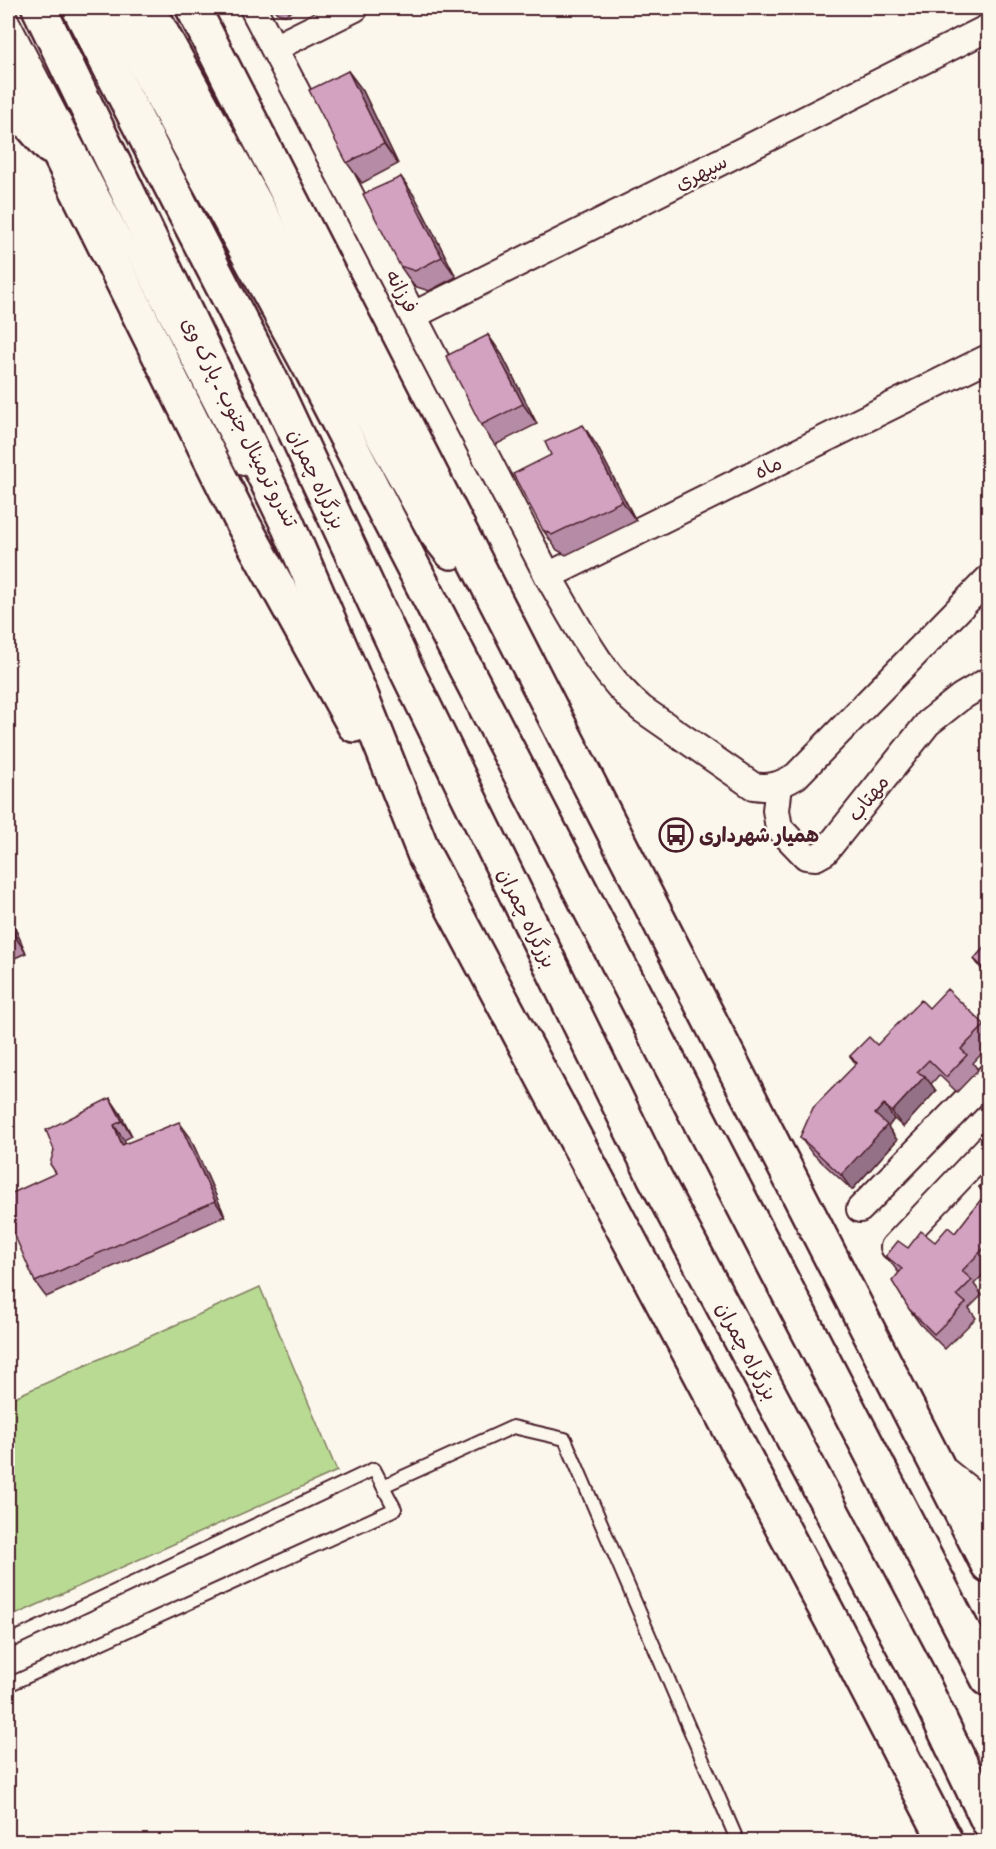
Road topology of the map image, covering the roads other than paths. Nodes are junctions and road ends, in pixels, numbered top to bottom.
1 (39, 8) edge
2 (79, 8) edge
3 (114, 8) edge
4 (148, 8) edge
5 (193, 8) edge
6 (253, 8) edge
7 (355, 8) edge
8 (8, 11) edge
9 (988, 28) edge
10 (274, 48) junction
11 (8, 51) edge
12 (8, 99) edge
13 (63, 162) junction
14 (414, 315) junction
15 (988, 357) edge
16 (248, 478) dead end
17 (548, 576) junction
18 (988, 579) edge
19 (314, 618) dead end
20 (521, 648) junction
21 (988, 681) edge
22 (779, 786) junction
23 (425, 856) junction
24 (988, 1078) edge
25 (988, 1148) edge
26 (860, 1209) dead end
27 (894, 1247) edge
28 (943, 1473) junction
29 (383, 1486) junction
30 (988, 1509) edge
31 (988, 1565) edge
32 (8, 1642) edge
33 (988, 1679) edge
34 (8, 1685) edge
35 (988, 1821) edge
36 (738, 1842) edge
37 (946, 1842) edge

1 - 23 main road
2 - 35 main road, بزرگراه چمران
3 - 33 main road
4 - 20 main road
5 - 20 main road
6 - 10 street, فرزانه
7 - 10 street
8 - 16 lane, تندرو ترمینال جنوب ـ پارک وی
9 - 14 street, سپهری
10 - 14 street, فرزانه
11 - 13 main road
12 - 13 main road
13 - 23 main road
14 - 17 street, فرزانه
15 - 17 street, ماه
17 - 22 street
18 - 22 street
19 - 23 lane
20 - 28 main road
21 - 22 street, مهتاب
23 - 37 main road
24 - 26 street
25 - 27 street
28 - 30 street
28 - 31 main road
29 - 32 lane
29 - 34 lane
29 - 36 lane

